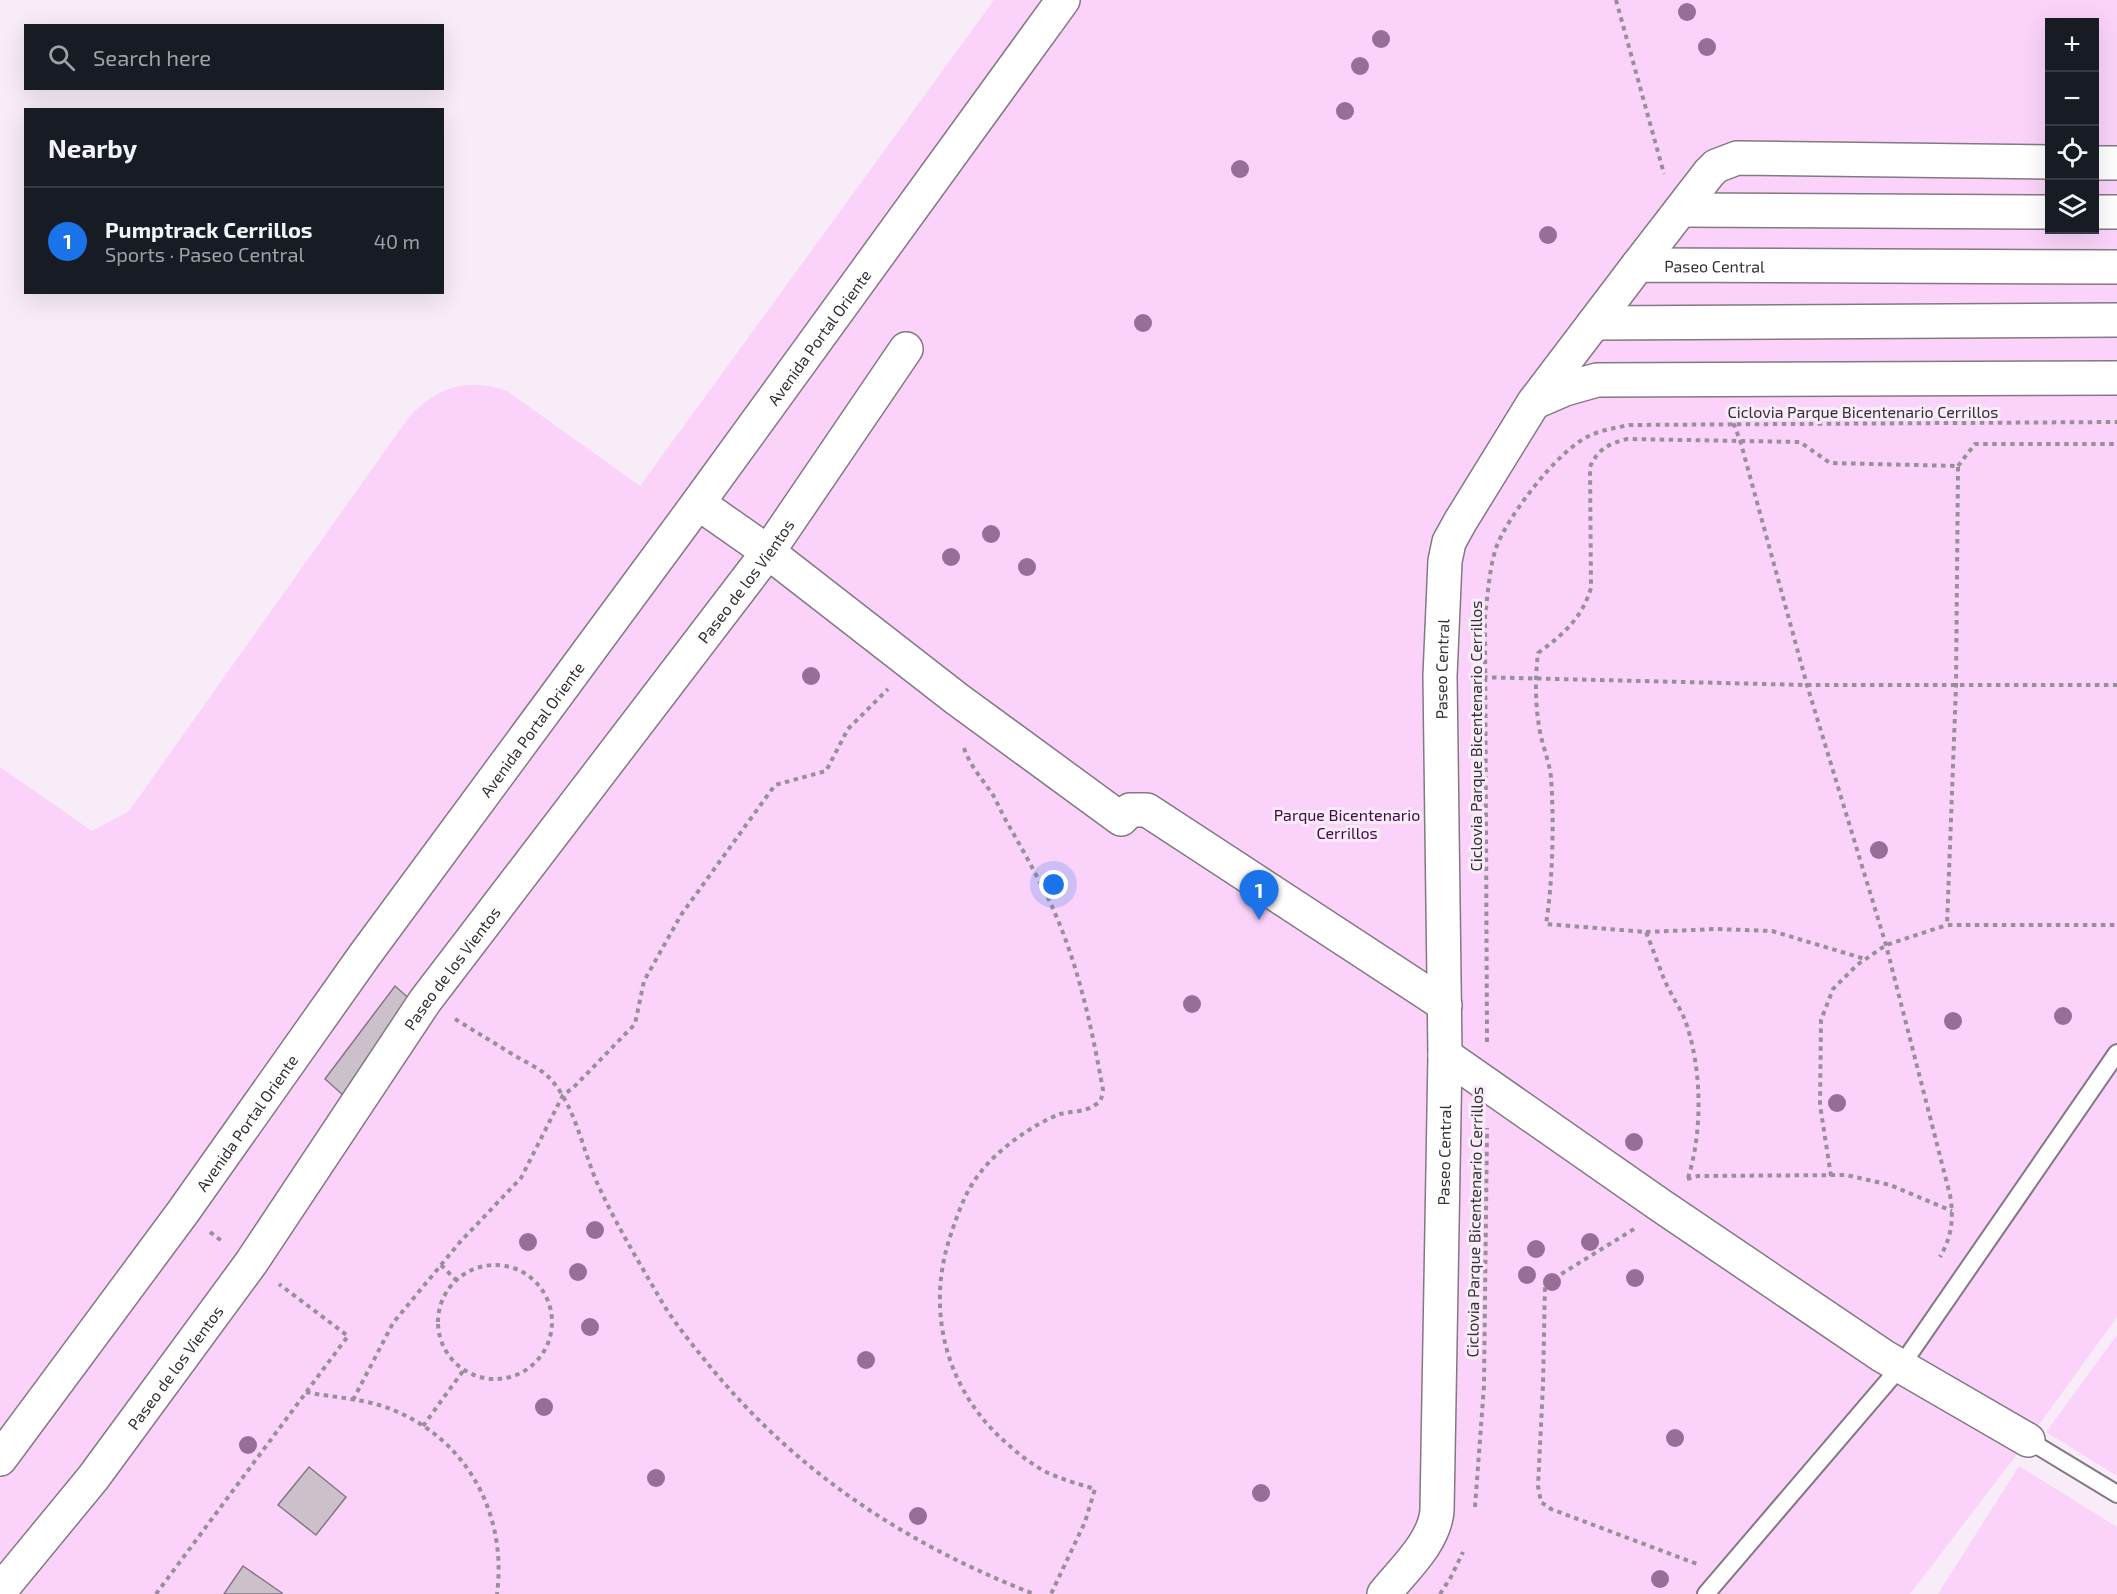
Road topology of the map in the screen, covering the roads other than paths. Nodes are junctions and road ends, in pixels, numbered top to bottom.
1 (1063, 0) edge
2 (2045, 162) edge
3 (2099, 163) edge
4 (2117, 163) edge
5 (1681, 210) junction
6 (2045, 212) edge
7 (2099, 212) edge
8 (2117, 212) edge
9 (1638, 265) junction
10 (2117, 267) edge
11 (2117, 320) edge
12 (1594, 323) junction
13 (906, 349) dead end
14 (2117, 378) edge
15 (1534, 402) junction
16 (698, 503) junction
17 (768, 552) junction
18 (1445, 1005) junction
19 (2117, 1053) edge
20 (1445, 1055) junction
21 (1901, 1366) junction
22 (2028, 1440) joint
23 (0, 1459) edge
24 (2117, 1494) edge
25 (0, 1591) edge
26 (1384, 1594) edge
27 (1706, 1594) edge

1 - 16 street, Avenida Portal Oriente
2 - 5 street
3 - 4 street
5 - 6 street
5 - 9 street
7 - 8 street
9 - 10 street, Paseo Central
9 - 12 street, Paseo Central
11 - 12 street
12 - 15 street, Paseo Central
13 - 17 street, Paseo de los Vientos
14 - 15 street
15 - 18 street, Paseo Central
16 - 17 street
16 - 23 street, Avenida Portal Oriente
17 - 18 street
17 - 25 street, Paseo de los Vientos
18 - 20 street, Paseo Central
19 - 21 lane
20 - 21 street
20 - 26 street, Paseo Central
21 - 22 street
21 - 27 lane
22 - 24 lane

